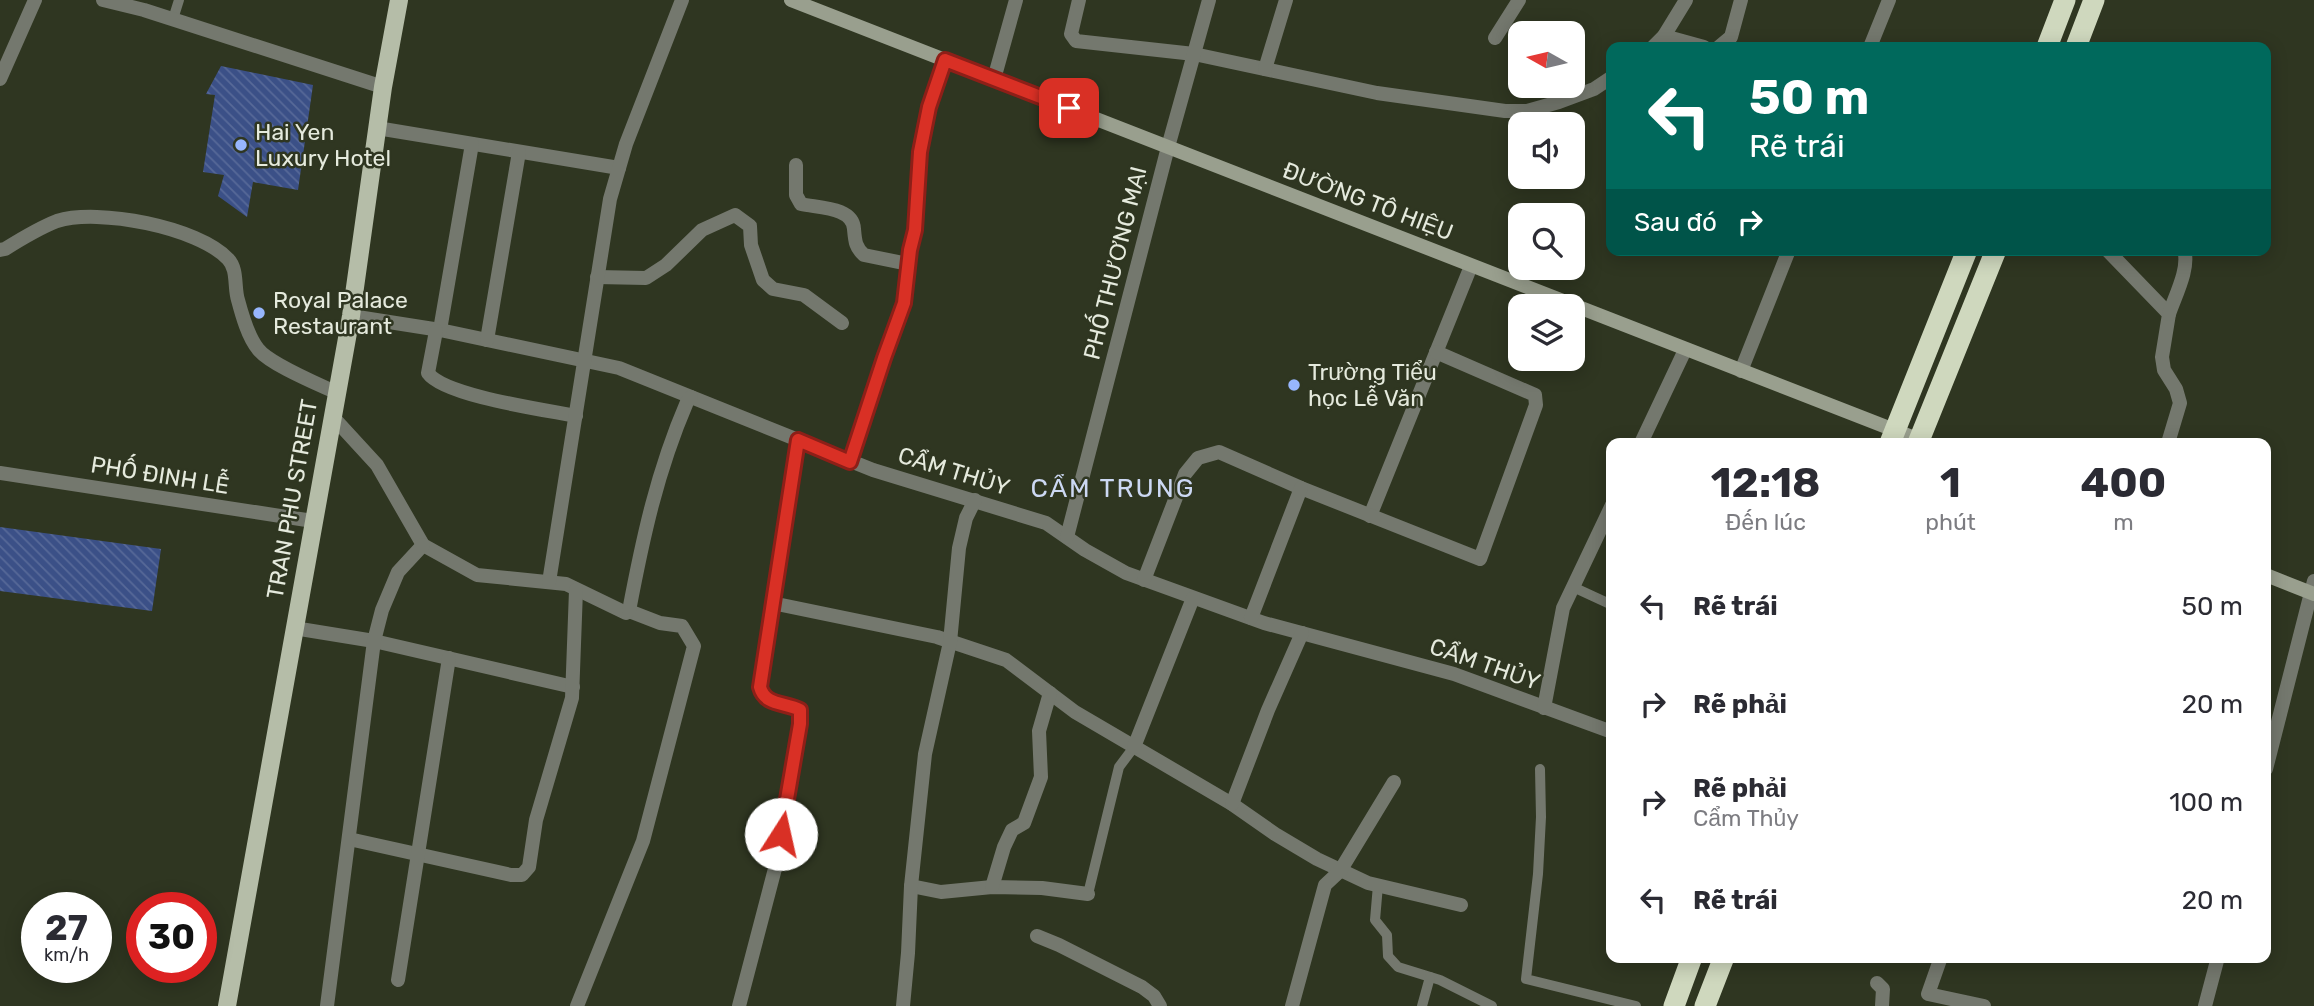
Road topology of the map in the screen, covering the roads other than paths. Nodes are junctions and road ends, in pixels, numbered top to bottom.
1 (35, 0) edge
2 (103, 0) edge
3 (179, 0) edge
4 (399, 0) edge
5 (682, 0) edge
6 (791, 0) edge
7 (1016, 0) edge
8 (1079, 0) edge
9 (1209, 0) edge
10 (1286, 0) edge
11 (1519, 0) edge
12 (1686, 0) edge
13 (1741, 0) edge
14 (1889, 0) edge
15 (2066, 0) edge
16 (2094, 0) edge
17 (173, 19) junction
18 (1664, 36) junction
19 (1495, 37) dead end
20 (1658, 42) edge
21 (1686, 42) edge
22 (1725, 42) edge
23 (1872, 42) edge
24 (2049, 42) edge
25 (2078, 42) edge
26 (1194, 54) junction
27 (945, 60) junction
28 (1265, 69) junction
29 (0, 79) edge
30 (994, 79) junction
31 (1606, 81) edge
32 (383, 87) junction
33 (377, 128) junction
34 (472, 144) junction
35 (1168, 147) junction
36 (519, 152) junction
37 (796, 165) dead end
38 (618, 169) junction
39 (0, 250) edge
40 (1787, 256) edge
41 (1965, 256) edge
42 (1994, 256) edge
43 (2112, 256) edge
44 (2186, 256) edge
45 (908, 264) junction
46 (1471, 266) junction
47 (597, 277) junction
48 (2169, 314) junction
49 (351, 316) junction
50 (842, 323) dead end
51 (438, 330) junction
52 (487, 340) junction
53 (1685, 350) junction
54 (1436, 352) junction
55 (583, 360) junction
56 (1741, 371) junction
57 (337, 393) junction
58 (691, 397) junction
59 (332, 416) junction
60 (576, 416) junction
61 (1893, 437) edge
62 (1643, 438) edge
63 (1924, 438) edge
64 (2170, 438) edge
65 (798, 440) junction
66 (850, 462) junction
67 (0, 473) edge
68 (1301, 488) junction
69 (975, 500) junction
70 (1370, 516) junction
71 (1606, 518) edge
72 (313, 521) junction
73 (1067, 537) junction
74 (423, 545) junction
75 (2271, 577) edge
76 (1144, 580) junction
77 (549, 582) junction
78 (1573, 587) junction
79 (576, 590) junction
80 (2313, 590) edge
81 (1193, 598) junction
82 (1606, 602) edge
83 (772, 603) junction
84 (629, 611) junction
85 (1251, 618) junction
86 (294, 628) junction
87 (1301, 633) junction
88 (374, 641) junction
89 (950, 642) junction
90 (449, 658) junction
91 (573, 687) junction
92 (1050, 693) junction
93 (1544, 708) junction
94 (1606, 730) edge
95 (1134, 747) junction
96 (2271, 750) edge
97 (1540, 769) dead end
98 (1394, 782) dead end
99 (1232, 804) junction
100 (349, 839) junction
101 (416, 853) junction
102 (1340, 871) junction
103 (1378, 885) junction
104 (911, 886) junction
105 (992, 887) junction
106 (1088, 894) joint
107 (1461, 905) dead end
108 (1037, 936) dead end
109 (1690, 963) edge
110 (1722, 963) edge
111 (1939, 963) edge
112 (2216, 963) edge
113 (1430, 977) junction
114 (398, 980) dead end
115 (1877, 983) dead end
116 (227, 1006) edge
117 (327, 1006) edge
118 (577, 1006) edge
119 (739, 1006) edge
120 (903, 1006) edge
121 (1160, 1006) edge
122 (1292, 1006) edge
123 (1422, 1006) edge
124 (1492, 1006) edge
125 (1636, 1006) edge
126 (1674, 1006) edge
127 (1705, 1006) edge
128 (1882, 1006) edge
129 (1984, 1006) edge
130 (2205, 1006) edge

1 - 29 street
2 - 17 street
3 - 17 lane
4 - 32 main road, TRAN PHU STREET
5 - 38 street
6 - 27 street, ĐƯỜNG TÔ HIỆU
7 - 30 street
8 - 26 street
9 - 26 street, PHỐ THƯƠNG MẠI
10 - 28 street
11 - 19 street
12 - 18 street
13 - 22 street
14 - 23 street
15 - 24 highway
16 - 25 highway
17 - 32 street
18 - 20 street
18 - 21 street
26 - 28 street
26 - 35 street, PHỐ THƯƠNG MẠI
27 - 30 street, ĐƯỜNG TÔ HIỆU
27 - 45 street
28 - 31 street
30 - 35 street, ĐƯỜNG TÔ HIỆU
32 - 33 main road, TRAN PHU STREET
33 - 34 street
33 - 49 main road, TRAN PHU STREET
34 - 36 street
34 - 51 street
35 - 46 street, ĐƯỜNG TÔ HIỆU
35 - 73 street, PHỐ THƯƠNG MẠI
36 - 38 street
36 - 52 street
37 - 45 street
38 - 47 street
39 - 57 street
40 - 56 street
41 - 61 highway
42 - 63 highway
43 - 48 street
44 - 48 street
45 - 66 street
46 - 53 street, ĐƯỜNG TÔ HIỆU
46 - 54 street
47 - 50 street
47 - 55 street
48 - 64 street
49 - 51 street, CẨM THỦY
49 - 57 main road, TRAN PHU STREET
51 - 52 street, CẨM THỦY
51 - 60 street
52 - 55 street, CẨM THỦY
53 - 56 street, ĐƯỜNG TÔ HIỆU
53 - 62 street
54 - 70 street
54 - 70 street
55 - 58 street, CẨM THỦY
55 - 60 street
56 - 61 street, ĐƯỜNG TÔ HIỆU
57 - 59 main road, TRAN PHU STREET
58 - 65 street, CẨM THỦY
58 - 84 street
59 - 72 main road, TRAN PHU STREET
59 - 74 street
60 - 77 street
65 - 66 street, CẨM THỦY
65 - 83 street
66 - 69 street, CẨM THỦY
67 - 72 street, PHỐ ĐINH LỄ
68 - 70 street
68 - 76 street
68 - 85 street
69 - 73 street, CẨM THỦY
69 - 89 street
71 - 78 street
72 - 86 main road, TRAN PHU STREET
73 - 76 street, CẨM THỦY
74 - 77 street
74 - 88 street
75 - 80 street
76 - 81 street, CẨM THỦY
77 - 79 street
78 - 82 lane
78 - 93 street
79 - 84 street
79 - 91 street
80 - 96 street
81 - 85 street, CẨM THỦY
81 - 95 street
83 - 89 street
83 - 119 street
84 - 118 street
85 - 87 street, CẨM THỦY
86 - 88 street
86 - 116 main road, TRAN PHU STREET
87 - 93 street, CẨM THỦY
87 - 99 street
88 - 90 street
88 - 100 street
89 - 92 street
89 - 104 street
90 - 91 street
90 - 101 street
91 - 101 street
92 - 95 street
92 - 105 street
93 - 94 street, CẨM THỦY
95 - 99 street
95 - 106 lane
97 - 125 lane
98 - 102 street
99 - 102 street
100 - 101 street
100 - 117 street
101 - 114 street
102 - 103 street
102 - 122 street
103 - 107 street
103 - 113 lane
104 - 105 street
104 - 120 street
105 - 106 street
108 - 121 street
109 - 126 highway
110 - 127 highway
111 - 129 street
112 - 130 street
113 - 123 lane
113 - 124 lane
115 - 128 street

